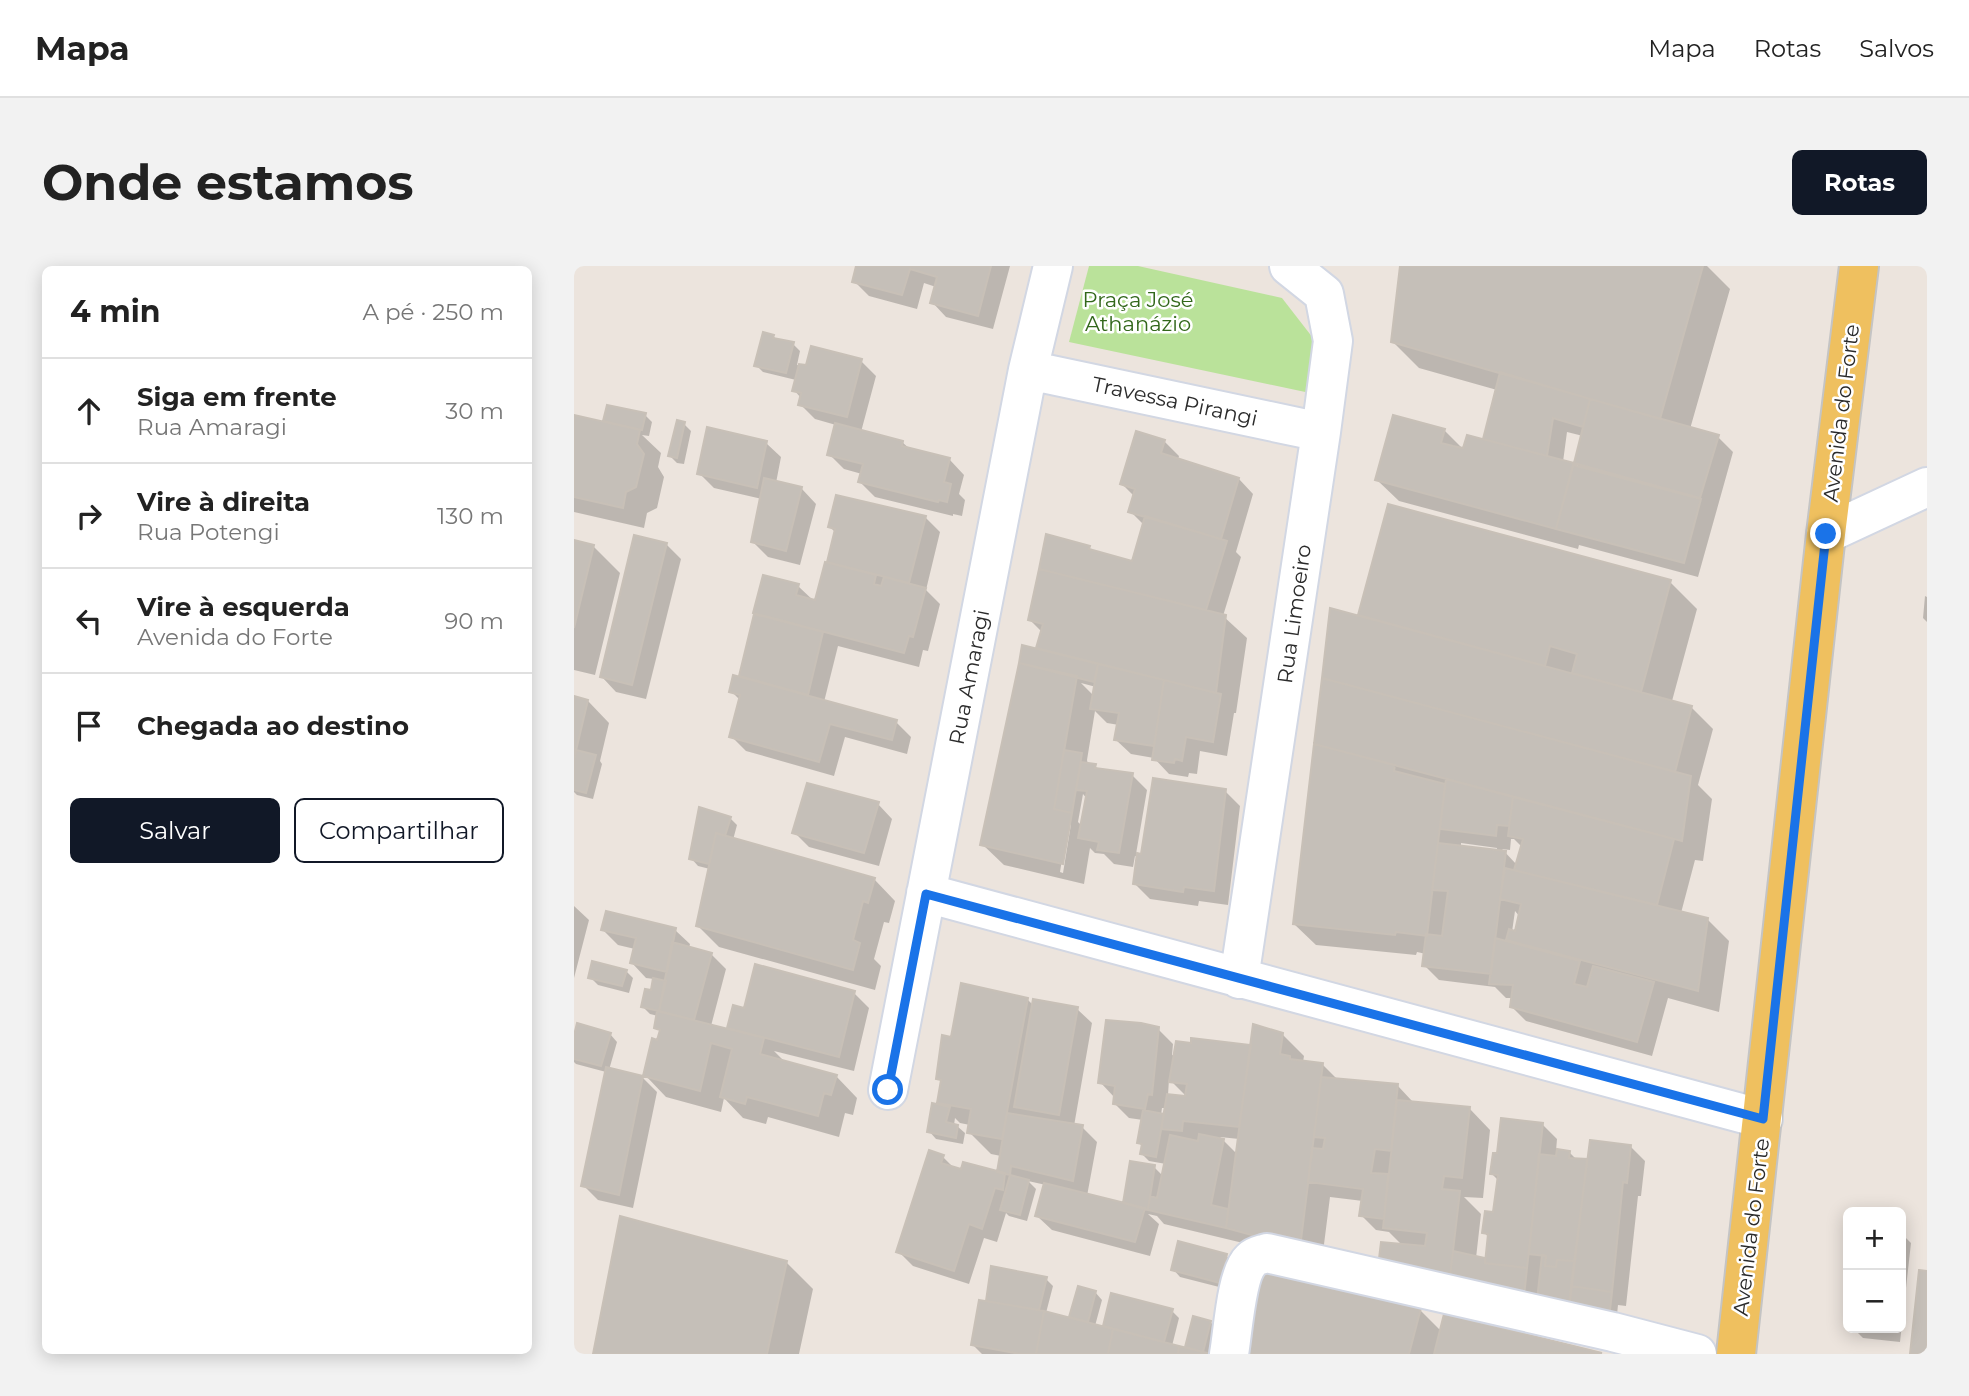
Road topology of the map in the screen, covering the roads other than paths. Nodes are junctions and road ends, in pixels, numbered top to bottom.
1 (1053, 266) edge
2 (1289, 266) edge
3 (1859, 266) edge
4 (1028, 370) junction
5 (1321, 432) junction
6 (1927, 487) edge
7 (1826, 534) junction
8 (926, 894) junction
9 (1239, 979) junction
10 (888, 1090) dead end
11 (1763, 1119) junction
12 (1229, 1354) edge
13 (1697, 1354) edge
14 (1736, 1354) edge

1 - 4 street, Rua Amaragi
2 - 5 street, Rua Limoeiro
3 - 7 main road, Avenida do Forte
4 - 5 street, Travessa Pirangi
4 - 8 street, Rua Amaragi
5 - 9 street, Rua Limoeiro
6 - 7 street
7 - 11 main road, Avenida do Forte
8 - 9 street
8 - 10 street, Rua Amaragi
9 - 11 street
11 - 14 main road, Avenida do Forte
12 - 13 street

